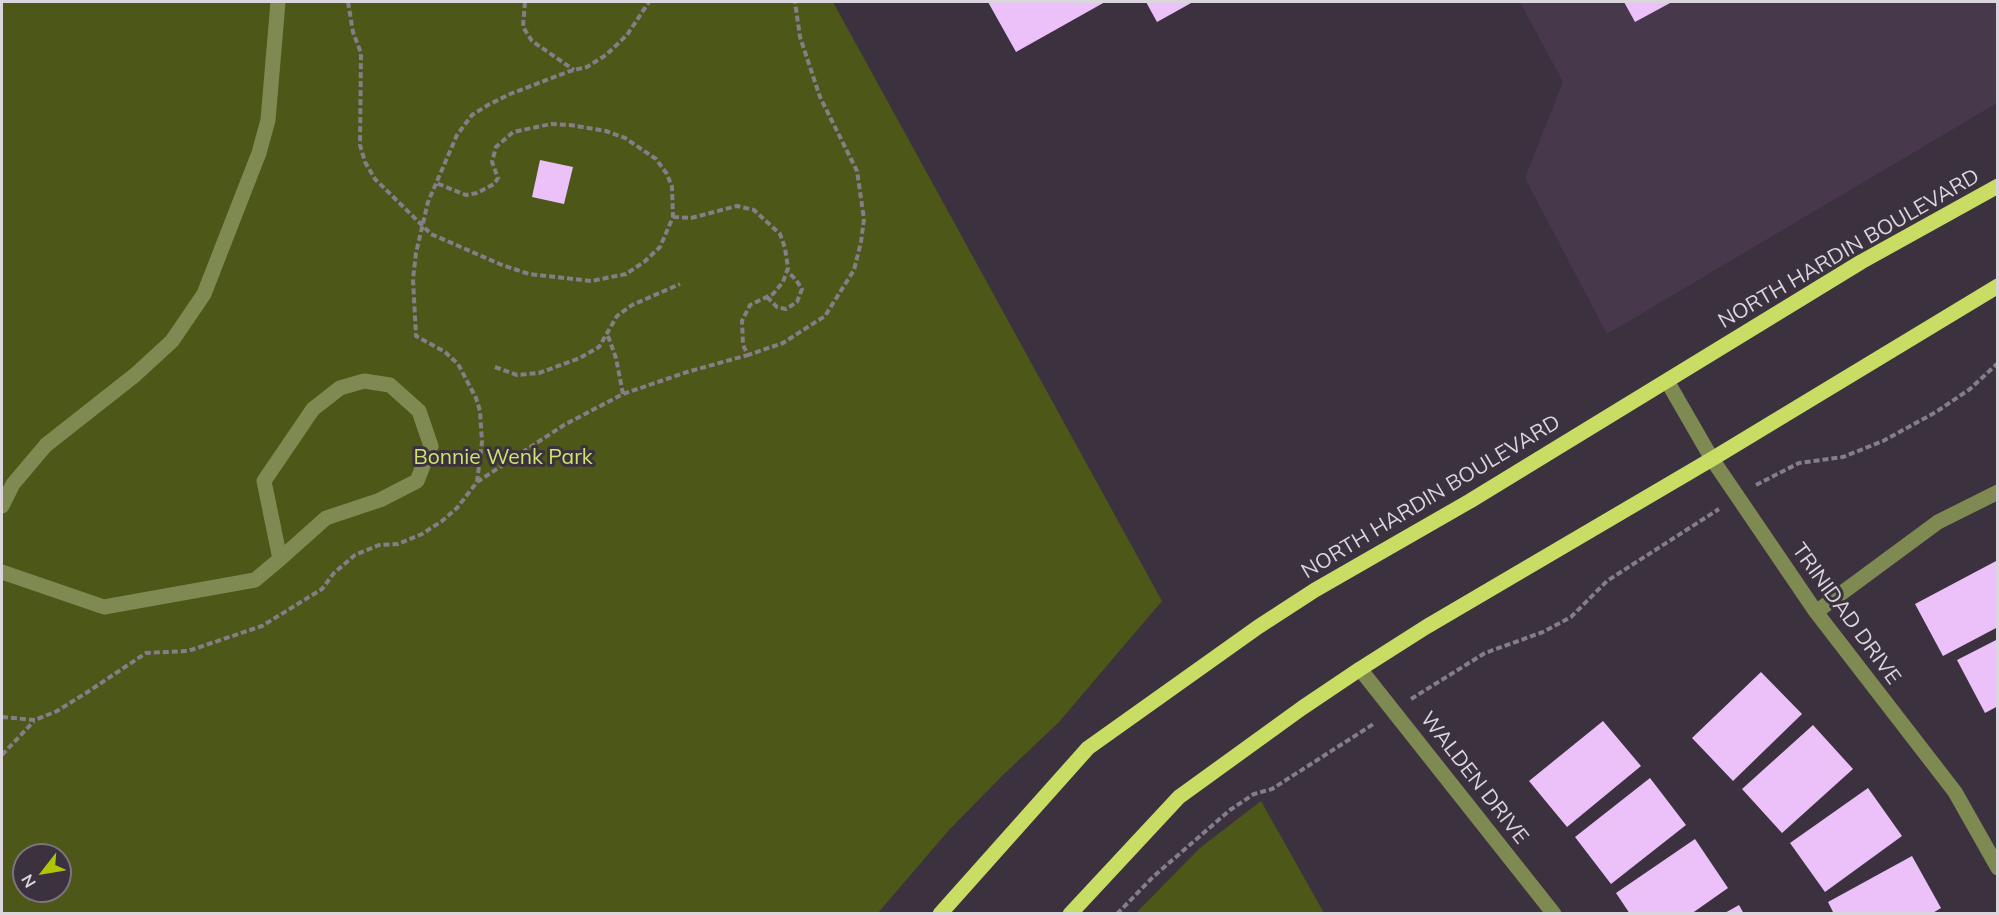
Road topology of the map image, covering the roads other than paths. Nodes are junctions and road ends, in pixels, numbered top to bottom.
1 (278, 2) edge
2 (1998, 186) edge
3 (1998, 286) edge
4 (1666, 381) junction
5 (1712, 459) junction
6 (1998, 492) edge
7 (2, 507) edge
8 (280, 559) junction
9 (2, 572) edge
10 (1815, 612) junction
11 (1360, 669) junction
12 (1998, 868) edge
13 (940, 914) edge
14 (1070, 914) edge
15 (1554, 914) edge

1 - 7 street
2 - 4 main road, NORTH HARDIN BOULEVARD
3 - 5 main road
4 - 5 street, TRINIDAD DRIVE
4 - 13 main road, NORTH HARDIN BOULEVARD
5 - 10 street, TRINIDAD DRIVE
5 - 11 main road
6 - 10 street
8 - 8 street
8 - 9 street
10 - 12 street, TRINIDAD DRIVE
11 - 14 main road
11 - 15 street, WALDEN DRIVE

